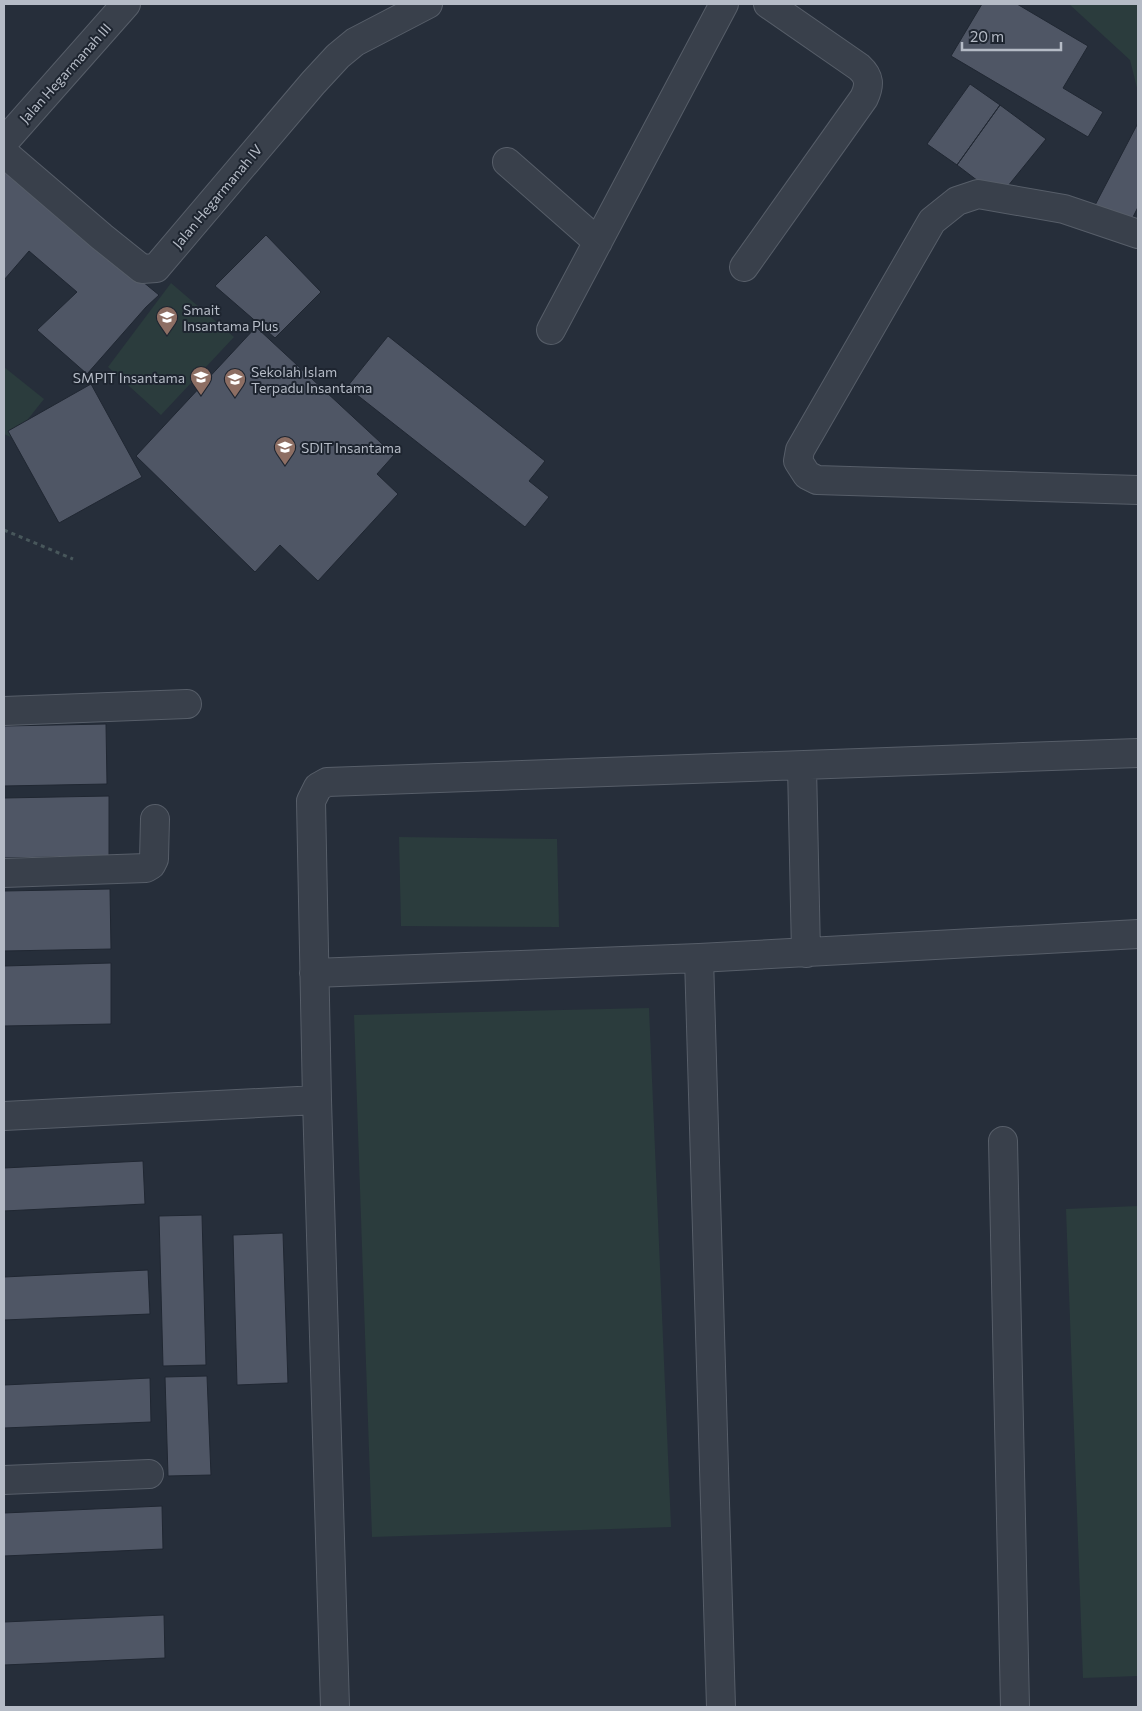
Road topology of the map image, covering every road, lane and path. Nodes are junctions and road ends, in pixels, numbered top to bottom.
1 (126, 4) edge
2 (428, 4) edge
3 (724, 4) edge
4 (768, 4) edge
5 (4, 142) edge
6 (4, 153) edge
7 (507, 162) dead end
8 (1138, 234) edge
9 (598, 242) junction
10 (744, 267) dead end
11 (551, 330) dead end
12 (1138, 490) edge
13 (4, 530) edge
14 (73, 559) dead end
15 (186, 704) dead end
16 (4, 711) edge
17 (1138, 753) edge
18 (802, 766) junction
19 (155, 819) dead end
20 (4, 873) edge
21 (1138, 934) edge
22 (806, 953) junction
23 (698, 958) junction
24 (314, 974) junction
25 (317, 1100) junction
26 (4, 1116) edge
27 (1003, 1141) dead end
28 (149, 1474) dead end
29 (4, 1480) edge
30 (336, 1707) edge
31 (720, 1707) edge
32 (1014, 1707) edge

1 - 5 street, Jalan Hegarmanah III
2 - 6 street, Jalan Hegarmanah IV
3 - 9 street
4 - 10 street
7 - 9 street
8 - 12 street
9 - 11 street
13 - 14 path
15 - 16 street
17 - 18 street
18 - 22 street
18 - 24 street
19 - 20 street
21 - 22 street
22 - 23 street
23 - 24 street
23 - 31 street
24 - 25 street
25 - 26 street
25 - 30 street
27 - 32 street
28 - 29 street

